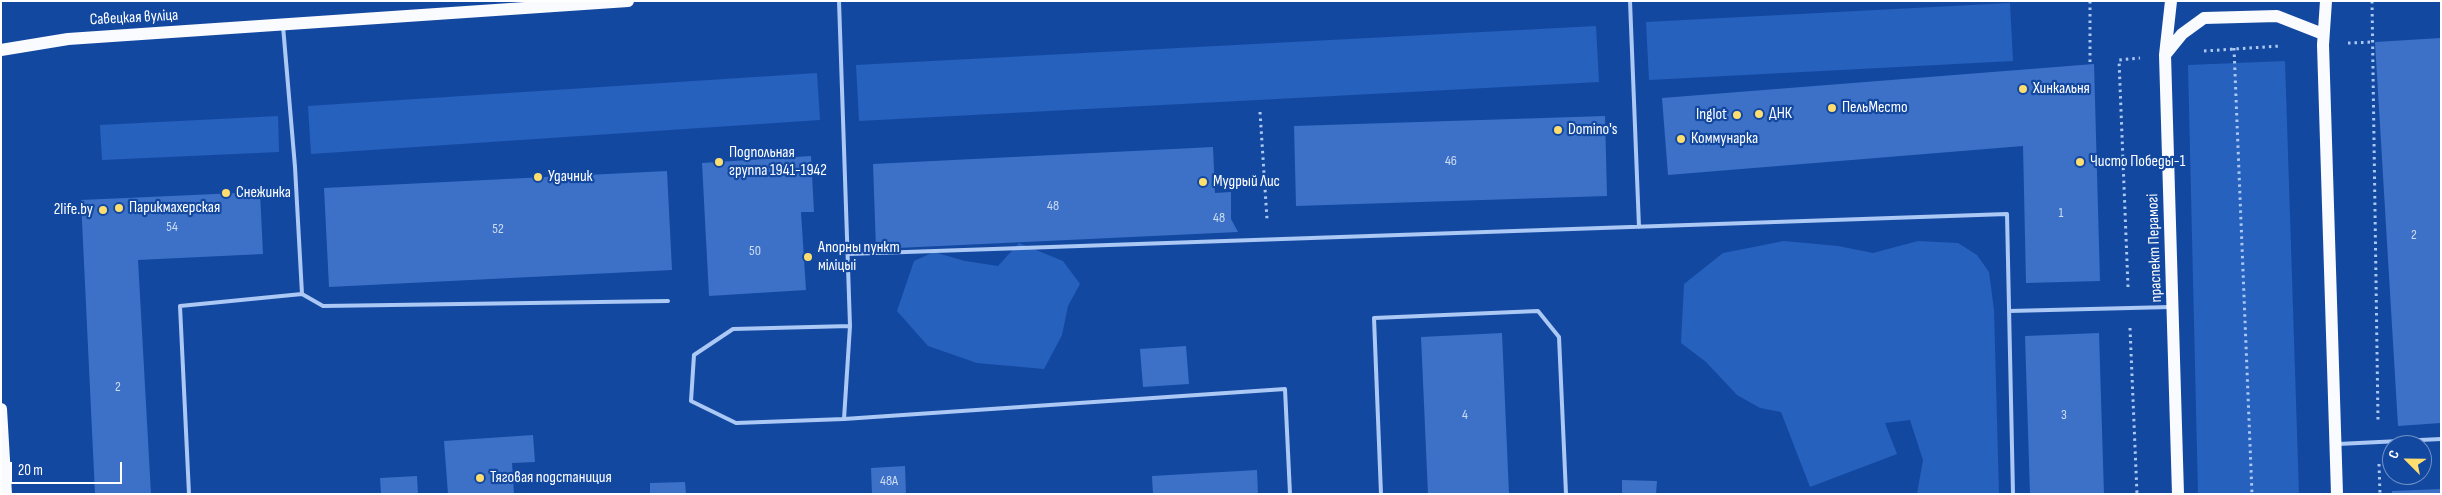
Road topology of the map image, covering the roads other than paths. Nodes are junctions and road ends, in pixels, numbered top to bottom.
1 (628, 1) edge
2 (839, 1) edge
3 (1630, 1) edge
4 (2171, 1) edge
5 (2326, 1) edge
6 (283, 26) junction
7 (2323, 39) junction
8 (1, 50) edge
9 (2166, 55) junction
10 (1639, 227) junction
11 (848, 254) junction
12 (302, 294) junction
13 (668, 301) dead end
14 (2173, 306) junction
15 (2009, 311) junction
16 (850, 326) junction
17 (1, 409) edge
18 (844, 419) junction
19 (2441, 440) edge
20 (2336, 444) junction
21 (6, 494) edge
22 (189, 494) edge
23 (1290, 494) edge
24 (1382, 494) edge
25 (1566, 494) edge
26 (2013, 494) edge
27 (2178, 494) edge
28 (2337, 494) edge

1 - 6 main road, Савецкая вуліца
2 - 11 lane
3 - 10 lane
4 - 9 main road, праспект Перамогі
5 - 7 main road
6 - 8 main road, Савецкая вуліца
6 - 12 lane
7 - 9 main road
7 - 20 main road
9 - 14 main road, праспект Перамогі
10 - 11 lane
10 - 15 lane
11 - 16 lane
12 - 13 lane
12 - 22 lane
14 - 15 lane
14 - 27 main road, праспект Перамогі
15 - 26 lane
16 - 18 lane
16 - 18 lane
17 - 21 main road
18 - 23 lane
19 - 20 lane
20 - 28 main road
24 - 25 lane

